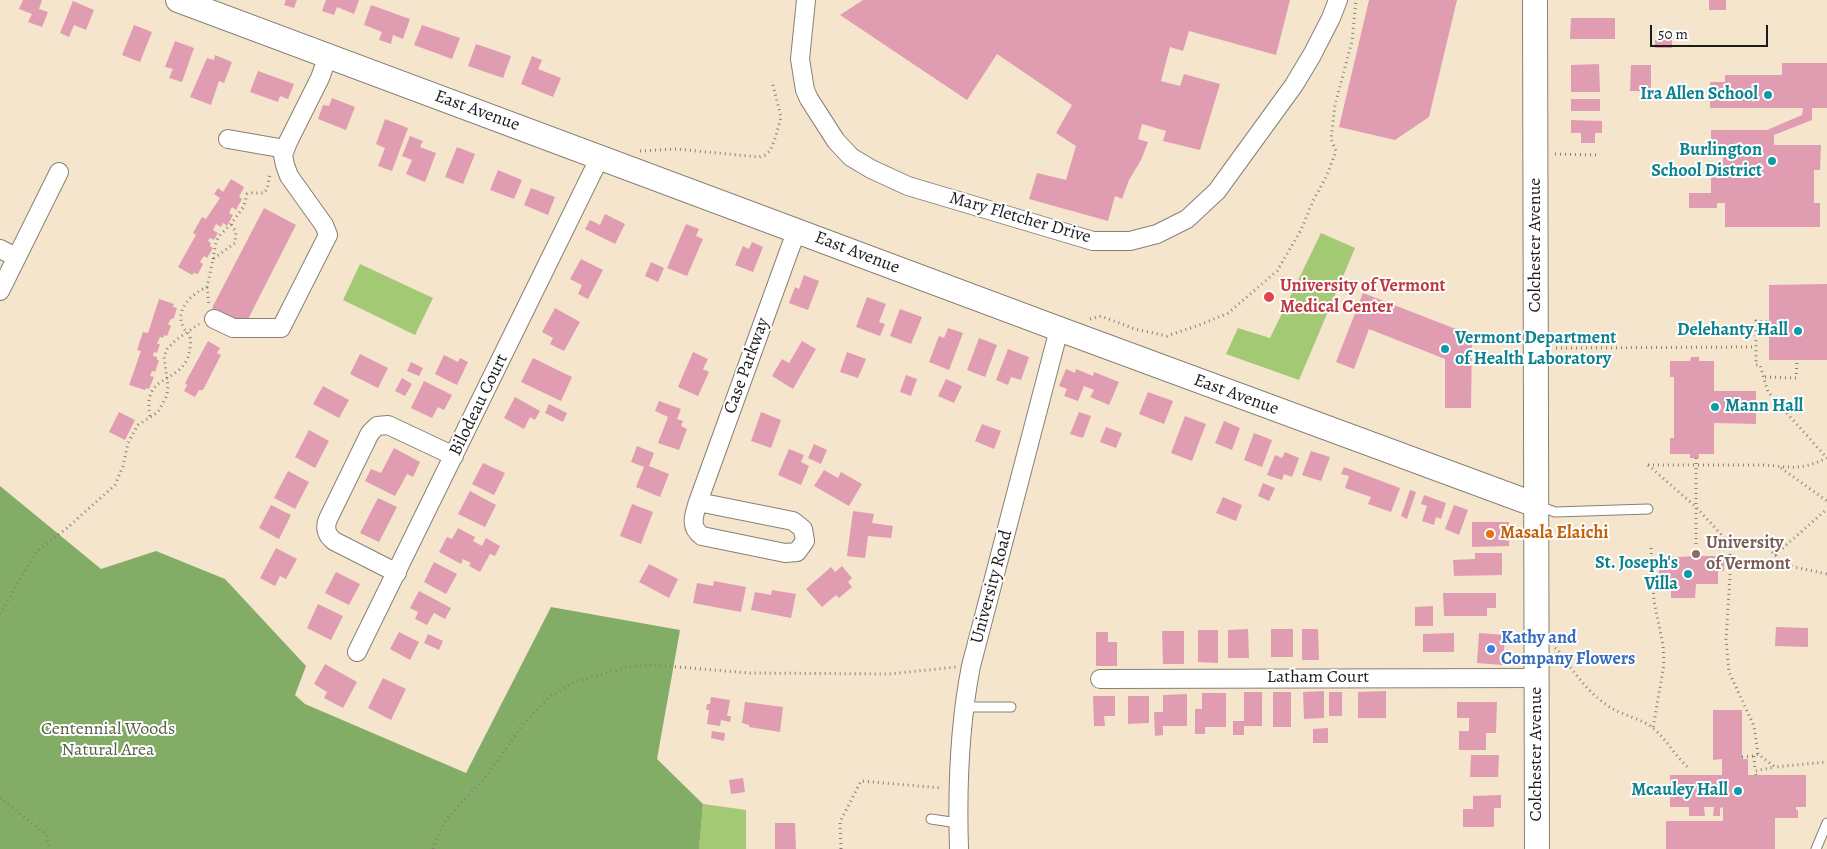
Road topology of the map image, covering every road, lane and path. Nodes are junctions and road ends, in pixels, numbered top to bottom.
1 (178, 0) edge
2 (806, 0) edge
3 (1338, 0) edge
4 (1356, 0) edge
5 (1535, 0) edge
6 (328, 56) junction
7 (772, 81) dead end
8 (228, 139) dead end
9 (281, 148) junction
10 (634, 151) dead end
11 (1555, 154) dead end
12 (1596, 155) dead end
13 (600, 157) junction
14 (59, 172) dead end
15 (231, 224) junction
16 (797, 230) junction
17 (0, 249) edge
18 (16, 257) junction
19 (213, 259) junction
20 (207, 287) junction
21 (0, 290) edge
22 (207, 319) junction
23 (1769, 322) dead end
24 (188, 332) junction
25 (1067, 332) junction
26 (1756, 347) junction
27 (1556, 348) dead end
28 (1797, 360) dead end
29 (167, 377) junction
30 (1764, 377) junction
31 (150, 416) junction
32 (454, 456) junction
33 (1696, 458) dead end
34 (1827, 458) edge
35 (1696, 465) junction
36 (1781, 468) junction
37 (1827, 501) edge
38 (698, 502) junction
39 (1536, 505) junction
40 (1696, 507) junction
41 (1827, 509) edge
42 (1648, 510) dead end
43 (1730, 544) junction
44 (1651, 548) dead end
45 (1696, 549) dead end
46 (1776, 555) junction
47 (397, 573) junction
48 (1827, 574) edge
49 (0, 614) edge
50 (1554, 648) dead end
51 (358, 652) dead end
52 (971, 666) junction
53 (1536, 678) junction
54 (1100, 679) dead end
55 (964, 707) junction
56 (1011, 707) dead end
57 (1653, 728) junction
58 (1756, 755) junction
59 (1742, 757) dead end
60 (1827, 762) edge
61 (1775, 767) junction
62 (1690, 769) dead end
63 (958, 789) junction
64 (0, 798) edge
65 (931, 819) dead end
66 (958, 823) junction
67 (1827, 823) edge
68 (50, 849) edge
69 (433, 849) edge
70 (841, 849) edge
71 (959, 849) edge
72 (1537, 849) edge
73 (1816, 849) edge

1 - 6 main road, East Avenue
2 - 3 street, Mary Fletcher Drive
4 - 25 path
5 - 39 main road, Colchester Avenue
6 - 9 street
6 - 13 main road, East Avenue
7 - 10 path
8 - 9 street
9 - 15 path
9 - 22 street
11 - 12 path
13 - 16 main road, East Avenue
13 - 32 street, Bilodeau Court
14 - 18 street
15 - 19 path
15 - 19 path
16 - 25 main road, East Avenue
16 - 38 street, Case Parkway
17 - 18 street
18 - 21 street
19 - 20 path
20 - 22 path
20 - 24 path
22 - 24 path
23 - 26 path
24 - 29 path
24 - 29 path
25 - 39 main road, East Avenue
25 - 52 street, University Road
26 - 27 path
26 - 30 path
28 - 30 path
29 - 31 path
29 - 31 path
30 - 34 path
31 - 49 path
32 - 47 street, Bilodeau Court
32 - 47 street
33 - 35 path
34 - 36 path
35 - 36 path
35 - 40 path
35 - 40 path
36 - 37 path
38 - 38 street, Case Parkway
39 - 42 lane
39 - 53 main road, Colchester Avenue
40 - 43 path
40 - 45 path
41 - 46 path
43 - 46 path
43 - 58 path
44 - 57 path
46 - 48 path
47 - 51 street, Bilodeau Court
50 - 57 path
52 - 55 street, University Road
52 - 69 path
53 - 54 street, Latham Court
53 - 72 main road, Colchester Avenue
55 - 56 lane
55 - 63 street, University Road
57 - 62 path
58 - 59 path
58 - 61 path
58 - 61 path
60 - 61 path
63 - 66 street, University Road
63 - 70 path
64 - 68 path
65 - 66 lane
66 - 71 street, University Road
67 - 73 lane

